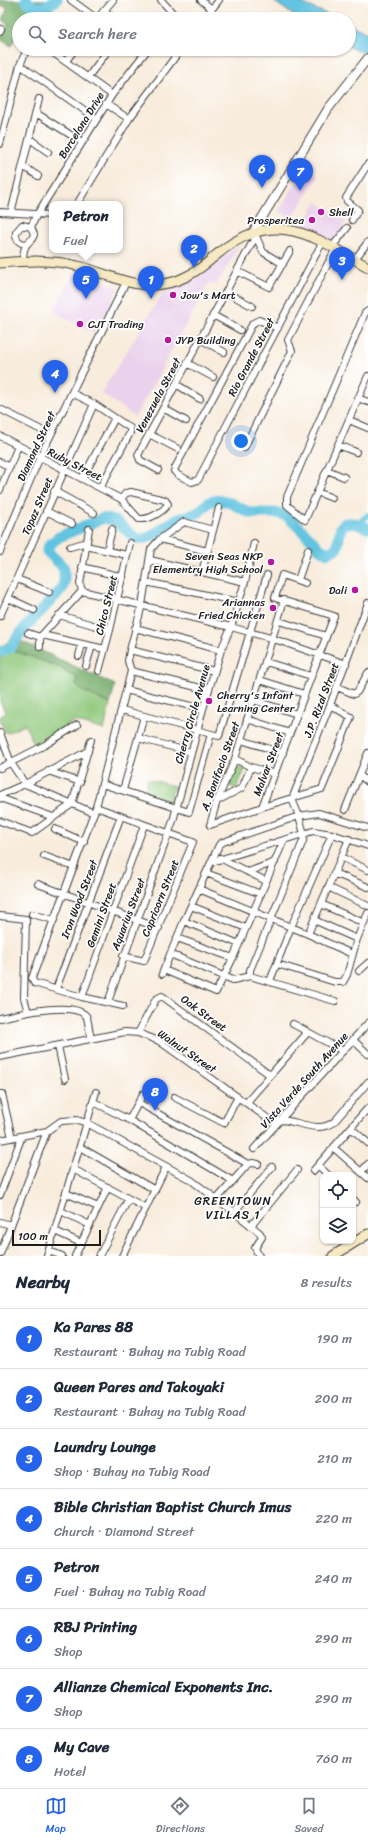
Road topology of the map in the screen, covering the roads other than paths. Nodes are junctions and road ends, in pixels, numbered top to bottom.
1 (71, 0) edge
2 (113, 0) edge
3 (161, 0) edge
4 (201, 0) edge
5 (219, 0) edge
6 (212, 9) junction
7 (104, 10) joint
8 (87, 12) edge
9 (106, 12) edge
10 (170, 12) edge
11 (210, 12) edge
12 (24, 56) edge
13 (58, 56) edge
14 (70, 56) edge
15 (104, 56) edge
16 (142, 56) edge
17 (177, 56) edge
18 (368, 59) edge
19 (66, 61) junction
20 (20, 64) junction
21 (88, 77) junction
22 (112, 94) junction
23 (39, 99) dead end
24 (106, 104) junction
25 (36, 112) junction
26 (97, 119) junction
27 (129, 119) junction
28 (30, 139) junction
29 (82, 142) junction
30 (0, 144) edge
31 (48, 152) dead end
32 (368, 164) edge
33 (23, 166) junction
34 (38, 176) dead end
35 (79, 201) edge
36 (0, 212) edge
37 (11, 213) junction
38 (49, 215) edge
39 (36, 216) junction
40 (352, 220) dead end
41 (31, 227) junction
42 (347, 228) dead end
43 (255, 235) junction
44 (323, 241) junction
45 (368, 242) edge
46 (27, 244) junction
47 (334, 247) junction
48 (290, 251) dead end
49 (354, 259) junction
50 (23, 261) junction
51 (0, 263) edge
52 (283, 264) junction
53 (368, 267) edge
54 (237, 271) junction
55 (126, 282) junction
56 (226, 292) junction
57 (252, 306) dead end
58 (368, 311) edge
59 (213, 315) junction
60 (278, 328) junction
61 (240, 330) dead end
62 (200, 339) junction
63 (224, 352) dead end
64 (187, 363) junction
65 (368, 376) edge
66 (213, 377) dead end
67 (176, 384) junction
68 (72, 393) junction
69 (358, 398) junction
70 (200, 399) dead end
71 (368, 402) edge
72 (94, 404) junction
73 (163, 408) junction
74 (0, 409) edge
75 (115, 418) junction
76 (348, 420) junction
77 (186, 421) dead end
78 (368, 428) edge
79 (51, 434) junction
80 (149, 434) junction
81 (0, 436) edge
82 (338, 444) junction
83 (18, 446) junction
84 (244, 448) dead end
85 (178, 449) dead end
86 (356, 452) dead end
87 (40, 457) junction
88 (0, 462) edge
89 (10, 467) junction
90 (64, 469) junction
91 (158, 470) dead end
92 (327, 470) junction
93 (344, 477) dead end
94 (82, 479) junction
95 (1, 487) edge
96 (100, 488) junction
97 (54, 491) junction
98 (317, 492) junction
99 (332, 498) dead end
100 (121, 499) junction
101 (219, 508) dead end
102 (46, 511) junction
103 (94, 514) dead end
104 (72, 524) dead end
105 (89, 529) dead end
106 (112, 529) dead end
107 (213, 530) junction
108 (160, 539) junction
109 (2, 542) edge
110 (130, 543) dead end
111 (254, 543) dead end
112 (87, 544) junction
113 (70, 547) dead end
114 (107, 550) junction
115 (308, 550) dead end
116 (207, 551) junction
117 (0, 552) edge
118 (127, 555) junction
119 (150, 560) junction
120 (82, 567) junction
121 (202, 572) junction
122 (267, 575) dead end
123 (123, 577) junction
124 (17, 579) junction
125 (298, 580) junction
126 (146, 582) junction
127 (245, 582) junction
128 (306, 583) dead end
129 (82, 591) junction
130 (49, 592) dead end
131 (8, 598) junction
132 (118, 599) junction
133 (284, 600) junction
134 (238, 602) junction
135 (142, 605) junction
136 (367, 605) edge
137 (34, 610) dead end
138 (59, 615) junction
139 (366, 615) edge
140 (0, 616) edge
141 (279, 621) junction
142 (231, 627) junction
143 (135, 628) junction
144 (110, 630) junction
145 (251, 632) junction
146 (28, 633) dead end
147 (41, 636) junction
148 (326, 636) junction
149 (274, 639) junction
150 (82, 644) junction
151 (92, 646) junction
152 (40, 647) dead end
153 (105, 649) junction
154 (130, 650) junction
155 (221, 650) junction
156 (319, 655) junction
157 (79, 656) dead end
158 (266, 662) junction
159 (346, 664) junction
160 (86, 666) dead end
161 (99, 671) dead end
162 (131, 671) junction
163 (214, 671) junction
164 (368, 675) edge
165 (311, 676) junction
166 (260, 680) junction
167 (337, 687) junction
168 (126, 690) junction
169 (209, 690) junction
170 (304, 694) junction
171 (253, 700) junction
172 (330, 705) junction
173 (203, 709) junction
174 (122, 710) junction
175 (297, 714) junction
176 (144, 716) junction
177 (247, 720) junction
178 (77, 725) dead end
179 (197, 730) junction
180 (290, 733) junction
181 (211, 734) junction
182 (1, 737) edge
183 (138, 738) junction
184 (92, 740) dead end
185 (241, 740) junction
186 (88, 751) junction
187 (191, 752) junction
188 (283, 753) junction
189 (368, 753) edge
190 (235, 759) junction
191 (11, 763) junction
192 (251, 767) junction
193 (0, 768) edge
194 (48, 771) junction
195 (275, 774) junction
196 (359, 775) junction
197 (80, 782) junction
198 (368, 782) edge
199 (25, 784) junction
200 (102, 784) junction
201 (123, 790) junction
202 (0, 797) edge
203 (292, 799) junction
204 (217, 801) junction
205 (72, 804) junction
206 (177, 807) junction
207 (262, 807) junction
208 (95, 810) junction
209 (345, 810) dead end
210 (121, 816) junction
211 (299, 816) junction
212 (53, 817) junction
213 (0, 821) edge
214 (144, 824) junction
215 (368, 828) edge
216 (55, 829) dead end
217 (169, 834) junction
218 (304, 834) junction
219 (332, 834) junction
220 (349, 839) junction
221 (284, 840) junction
222 (84, 842) junction
223 (368, 846) edge
224 (44, 856) dead end
225 (341, 857) junction
226 (220, 858) junction
227 (212, 862) junction
228 (275, 862) junction
229 (74, 867) junction
230 (368, 870) edge
231 (248, 872) junction
232 (206, 873) junction
233 (334, 873) junction
234 (266, 881) junction
235 (38, 884) dead end
236 (328, 887) junction
237 (368, 887) edge
238 (199, 889) junction
239 (64, 894) junction
240 (260, 894) junction
241 (88, 903) junction
242 (321, 904) junction
243 (191, 906) junction
244 (368, 906) edge
245 (112, 912) junction
246 (253, 912) junction
247 (368, 913) edge
248 (32, 914) dead end
249 (0, 916) edge
250 (272, 919) junction
251 (54, 920) junction
252 (137, 920) junction
253 (314, 920) junction
254 (184, 921) junction
255 (364, 923) junction
256 (291, 927) junction
257 (159, 928) junction
258 (246, 928) junction
259 (308, 934) junction
260 (178, 938) junction
261 (357, 939) junction
262 (239, 944) junction
263 (170, 954) junction
264 (352, 954) junction
265 (123, 956) junction
266 (233, 958) junction
267 (368, 963) edge
268 (277, 964) junction
269 (359, 971) dead end
270 (250, 976) junction
271 (225, 977) junction
272 (270, 981) junction
273 (56, 989) junction
274 (82, 997) junction
275 (335, 1001) dead end
276 (108, 1002) junction
277 (123, 1006) dead end
278 (28, 1012) junction
279 (0, 1018) edge
280 (368, 1023) edge
281 (294, 1024) dead end
282 (308, 1032) junction
283 (138, 1033) junction
284 (91, 1038) junction
285 (353, 1040) junction
286 (58, 1046) junction
287 (343, 1052) junction
288 (368, 1054) edge
289 (0, 1057) edge
290 (270, 1074) junction
291 (65, 1079) dead end
292 (368, 1082) edge
293 (96, 1092) dead end
294 (0, 1094) edge
295 (143, 1094) dead end
296 (238, 1097) junction
297 (174, 1098) dead end
298 (94, 1102) junction
299 (139, 1103) junction
300 (246, 1103) junction
301 (367, 1111) edge
302 (7, 1114) junction
303 (0, 1116) edge
304 (129, 1120) junction
305 (281, 1120) junction
306 (87, 1123) junction
307 (351, 1128) junction
308 (47, 1131) junction
309 (22, 1136) junction
310 (12, 1138) junction
311 (0, 1140) edge
312 (368, 1143) edge
313 (80, 1147) junction
314 (334, 1148) junction
315 (254, 1149) dead end
316 (248, 1164) junction
317 (258, 1164) dead end
318 (368, 1164) edge
319 (272, 1166) dead end
320 (319, 1166) junction
321 (166, 1167) junction
322 (73, 1169) junction
323 (297, 1170) dead end
324 (313, 1171) dead end
325 (325, 1172) edge
326 (361, 1172) junction
327 (368, 1178) edge
328 (233, 1181) junction
329 (108, 1187) junction
330 (155, 1190) junction
331 (66, 1193) junction
332 (0, 1195) edge
333 (217, 1199) junction
334 (128, 1200) junction
335 (98, 1207) junction
336 (146, 1208) junction
337 (61, 1211) junction
338 (234, 1212) junction
339 (0, 1222) edge
340 (11, 1225) junction
341 (90, 1225) junction
342 (251, 1226) junction
343 (56, 1231) junction
344 (368, 1234) edge
345 (81, 1243) junction
346 (1, 1246) edge
347 (48, 1253) edge
348 (0, 1254) edge
349 (62, 1256) edge
350 (75, 1256) edge
351 (99, 1256) edge
352 (122, 1256) edge
353 (259, 1256) edge
354 (333, 1256) edge

1 - 8 street
2 - 7 street
3 - 10 street
4 - 6 street
5 - 6 street
6 - 11 street
7 - 9 street
12 - 20 street
13 - 19 street
14 - 19 street
15 - 21 street
16 - 22 street, Barcelona Drive
17 - 27 street
18 - 43 street
19 - 21 street
20 - 26 street
20 - 30 street
21 - 22 street
22 - 24 street, Barcelona Drive
23 - 25 street
24 - 26 street, Barcelona Drive
24 - 27 street
25 - 28 street
25 - 29 street
26 - 29 street, Barcelona Drive
27 - 35 street
28 - 31 street
28 - 33 street
29 - 39 street, Barcelona Drive
32 - 40 street
33 - 34 street
33 - 37 street
36 - 37 street
37 - 39 street
38 - 39 street
39 - 41 street, Barcelona Drive
41 - 46 street
41 - 46 street
42 - 47 street
43 - 44 main road
43 - 52 street
43 - 54 street, Venezuela Street
43 - 55 main road
44 - 47 main road
44 - 60 street, Rio Grande Street
45 - 49 street
46 - 50 street
47 - 49 main road
47 - 84 street
48 - 52 street
49 - 53 main road
50 - 51 main road
50 - 55 main road
52 - 54 street
54 - 56 street, Venezuela Street
55 - 68 street, Diamond Street
56 - 57 street
56 - 59 street, Venezuela Street
58 - 98 street
59 - 61 street
59 - 62 street, Venezuela Street
60 - 60 street, Rio Grande Street
62 - 63 street
62 - 64 street, Venezuela Street
64 - 66 street
64 - 67 street, Venezuela Street
65 - 69 street
67 - 70 street
67 - 73 street, Venezuela Street
68 - 72 street
68 - 79 street, Diamond Street
69 - 71 street
69 - 76 street
72 - 75 street
72 - 90 street, Topaz Street
73 - 77 street
73 - 80 street, Venezuela Street
74 - 79 street
75 - 94 street
75 - 96 street
76 - 78 street
76 - 82 street
79 - 87 street, Diamond Street
80 - 85 street
80 - 91 street, Venezuela Street
81 - 83 street, Ruby Street
82 - 86 street
82 - 92 street
83 - 87 street, Ruby Street
83 - 89 street
87 - 90 street, Ruby Street
87 - 109 street, Diamond Street
88 - 89 street
89 - 95 street
90 - 94 street, Ruby Street
90 - 97 street, Topaz Street
92 - 93 street
92 - 98 street
94 - 96 street, Ruby Street
96 - 100 street, Ruby Street
97 - 102 street, Topaz Street
97 - 103 street
98 - 99 street
100 - 100 street
101 - 107 street
102 - 104 street
102 - 124 street, Topaz Street
105 - 112 street
106 - 114 street
107 - 108 street
107 - 116 street
108 - 116 street
108 - 119 street
109 - 117 street, Diamond Street
110 - 118 street, Chico Street
111 - 127 street, Cherry Circle Avenue
112 - 113 street
112 - 114 street
112 - 120 street
114 - 118 street
115 - 125 street
116 - 121 street
118 - 123 street, Chico Street
119 - 121 street
119 - 126 street
120 - 123 street
120 - 129 street
121 - 127 street
122 - 145 street
123 - 132 street, Chico Street
124 - 130 street
124 - 131 street, Topaz Street
125 - 128 street
125 - 133 street
126 - 134 street
126 - 135 street
127 - 134 street, Cherry Circle Avenue
129 - 132 street
129 - 138 street
131 - 137 street
131 - 140 street, Topaz Street
132 - 135 street
132 - 144 street, Chico Street
133 - 141 street, A. Bonifacio Street
133 - 148 street, Malvar Street
134 - 142 street, Cherry Circle Avenue
135 - 142 street
135 - 143 street
136 - 139 street, J.P. Rizal Street
138 - 144 street
138 - 147 street
139 - 159 street, J.P. Rizal Street
141 - 148 street
141 - 149 street, A. Bonifacio Street
142 - 145 street
142 - 155 street, Cherry Circle Avenue
143 - 154 street
143 - 155 street
144 - 153 street, Chico Street
145 - 149 street
145 - 181 street
146 - 147 street
147 - 150 street
147 - 152 street
148 - 156 street, Malvar Street
149 - 156 street
149 - 158 street, A. Bonifacio Street
150 - 151 street
150 - 157 street
151 - 153 street
151 - 160 street
153 - 161 street, Chico Street
154 - 162 street
154 - 163 street
155 - 163 street, Cherry Circle Avenue
156 - 159 street
156 - 165 street, Malvar Street
158 - 165 street
158 - 166 street, A. Bonifacio Street
159 - 167 street, J.P. Rizal Street
162 - 168 street
162 - 169 street
163 - 169 street, Cherry Circle Avenue
164 - 167 street
165 - 170 street, Malvar Street
166 - 170 street
166 - 171 street, A. Bonifacio Street
167 - 172 street, J.P. Rizal Street
168 - 173 street
168 - 174 street
169 - 173 street, Cherry Circle Avenue
170 - 175 street, Malvar Street
171 - 175 street
171 - 177 street, A. Bonifacio Street
172 - 203 street, J.P. Rizal Street
172 - 203 street
173 - 179 street, Cherry Circle Avenue
174 - 176 street
174 - 200 street
175 - 180 street, Malvar Street
176 - 179 street
176 - 183 street
177 - 180 street
177 - 185 street, A. Bonifacio Street
178 - 191 street
179 - 181 street
179 - 187 street, Cherry Circle Avenue
180 - 188 street, Malvar Street
181 - 206 street
182 - 191 street
183 - 187 street
183 - 201 street
184 - 186 street
185 - 188 street
185 - 190 street, A. Bonifacio Street
186 - 194 street
186 - 197 street
187 - 206 street, Cherry Circle Avenue
188 - 195 street, Malvar Street
189 - 196 street
190 - 192 street
190 - 204 street, A. Bonifacio Street
191 - 193 street
191 - 199 street
192 - 195 street
192 - 204 street
194 - 197 street
194 - 199 street
195 - 207 street, Malvar Street
196 - 198 street
196 - 209 street
197 - 205 street
199 - 202 street
199 - 205 street
200 - 201 street
200 - 208 street
201 - 206 street
202 - 212 street
203 - 207 street
203 - 211 street
204 - 207 street, A. Bonifacio Street
205 - 208 street
205 - 212 street
206 - 217 street, Cherry Circle Avenue
208 - 210 street
208 - 222 street
210 - 214 street
210 - 241 street, Iron Wood Street
211 - 215 street
211 - 218 street
211 - 227 street
212 - 213 street
214 - 217 street
214 - 245 street, Gemini Street
216 - 222 street
217 - 252 street, Aquarius Street
217 - 257 street, Capricorn Street
218 - 219 street
218 - 221 street
218 - 250 street
219 - 220 street
219 - 256 street
220 - 223 street
220 - 225 street
221 - 226 street
221 - 228 street
222 - 229 street
224 - 229 street
225 - 230 street
225 - 233 street
226 - 227 street
226 - 231 street
227 - 232 street
228 - 231 street
228 - 234 street
229 - 239 street
231 - 234 street
232 - 238 street
232 - 240 street
233 - 236 street
233 - 237 street
234 - 240 street
235 - 239 street
236 - 242 street
236 - 244 street
238 - 243 street
238 - 246 street
239 - 241 street
239 - 251 street
240 - 246 street
241 - 245 street
241 - 273 street, Iron Wood Street
242 - 253 street
242 - 255 street
243 - 254 street
243 - 258 street
245 - 252 street
245 - 274 street, Gemini Street
246 - 250 street
246 - 258 street
247 - 255 street
248 - 251 street
249 - 278 street
250 - 256 street
250 - 270 street
251 - 273 street
252 - 257 street
252 - 265 street, Aquarius Street
253 - 259 street
253 - 261 street
254 - 260 street
254 - 262 street
255 - 261 street
256 - 259 street
256 - 268 street
257 - 265 street, Capricorn Street
258 - 262 street
259 - 264 street
260 - 263 street
260 - 266 street
261 - 264 street
262 - 266 street
263 - 271 street
263 - 271 street
264 - 268 street
265 - 276 street, Aquarius Street
266 - 271 street
267 - 269 street
268 - 272 street
270 - 271 street
270 - 272 street
272 - 275 street
273 - 274 street
274 - 276 street
276 - 277 street
278 - 279 street
278 - 284 street
280 - 285 street, Vista Verde South Avenue
281 - 282 street
282 - 287 street
282 - 290 street
283 - 284 street, Walnut Street
283 - 290 street, Oak Street
283 - 296 street, Walnut Street
284 - 286 street, Walnut Street
285 - 287 street, Vista Verde South Avenue
285 - 288 street
286 - 289 street, Walnut Street
286 - 291 street
287 - 305 street, Vista Verde South Avenue
290 - 300 street
292 - 305 street, Walnut Street
293 - 298 street
294 - 302 street
295 - 299 street
296 - 297 street
296 - 300 street, Walnut Street
298 - 304 street
298 - 306 street
299 - 304 street
299 - 316 street
300 - 305 street, Walnut Street
301 - 307 street
302 - 303 street
302 - 310 street
304 - 328 street
305 - 315 street, Vista Verde South Avenue
306 - 308 street
306 - 313 street
306 - 321 street
307 - 312 street
307 - 314 street
308 - 309 street
308 - 340 street
309 - 310 street
309 - 332 street
310 - 311 street
313 - 322 street
313 - 330 street
314 - 320 street
314 - 326 street
316 - 317 street
316 - 328 street
318 - 326 street
319 - 338 street
320 - 324 street
320 - 325 street
321 - 330 street
321 - 333 street
322 - 329 street
322 - 331 street
323 - 342 street
326 - 327 street
328 - 333 street
329 - 334 street
329 - 335 street
330 - 336 street
331 - 335 street
331 - 337 street
333 - 338 street
334 - 336 street
334 - 351 street
335 - 341 street
336 - 352 street
337 - 341 street
337 - 343 street
338 - 342 street
339 - 340 street
340 - 346 street
341 - 345 street
342 - 353 street
343 - 345 street
343 - 347 street
344 - 354 main road
345 - 350 street
346 - 348 street
347 - 349 street

